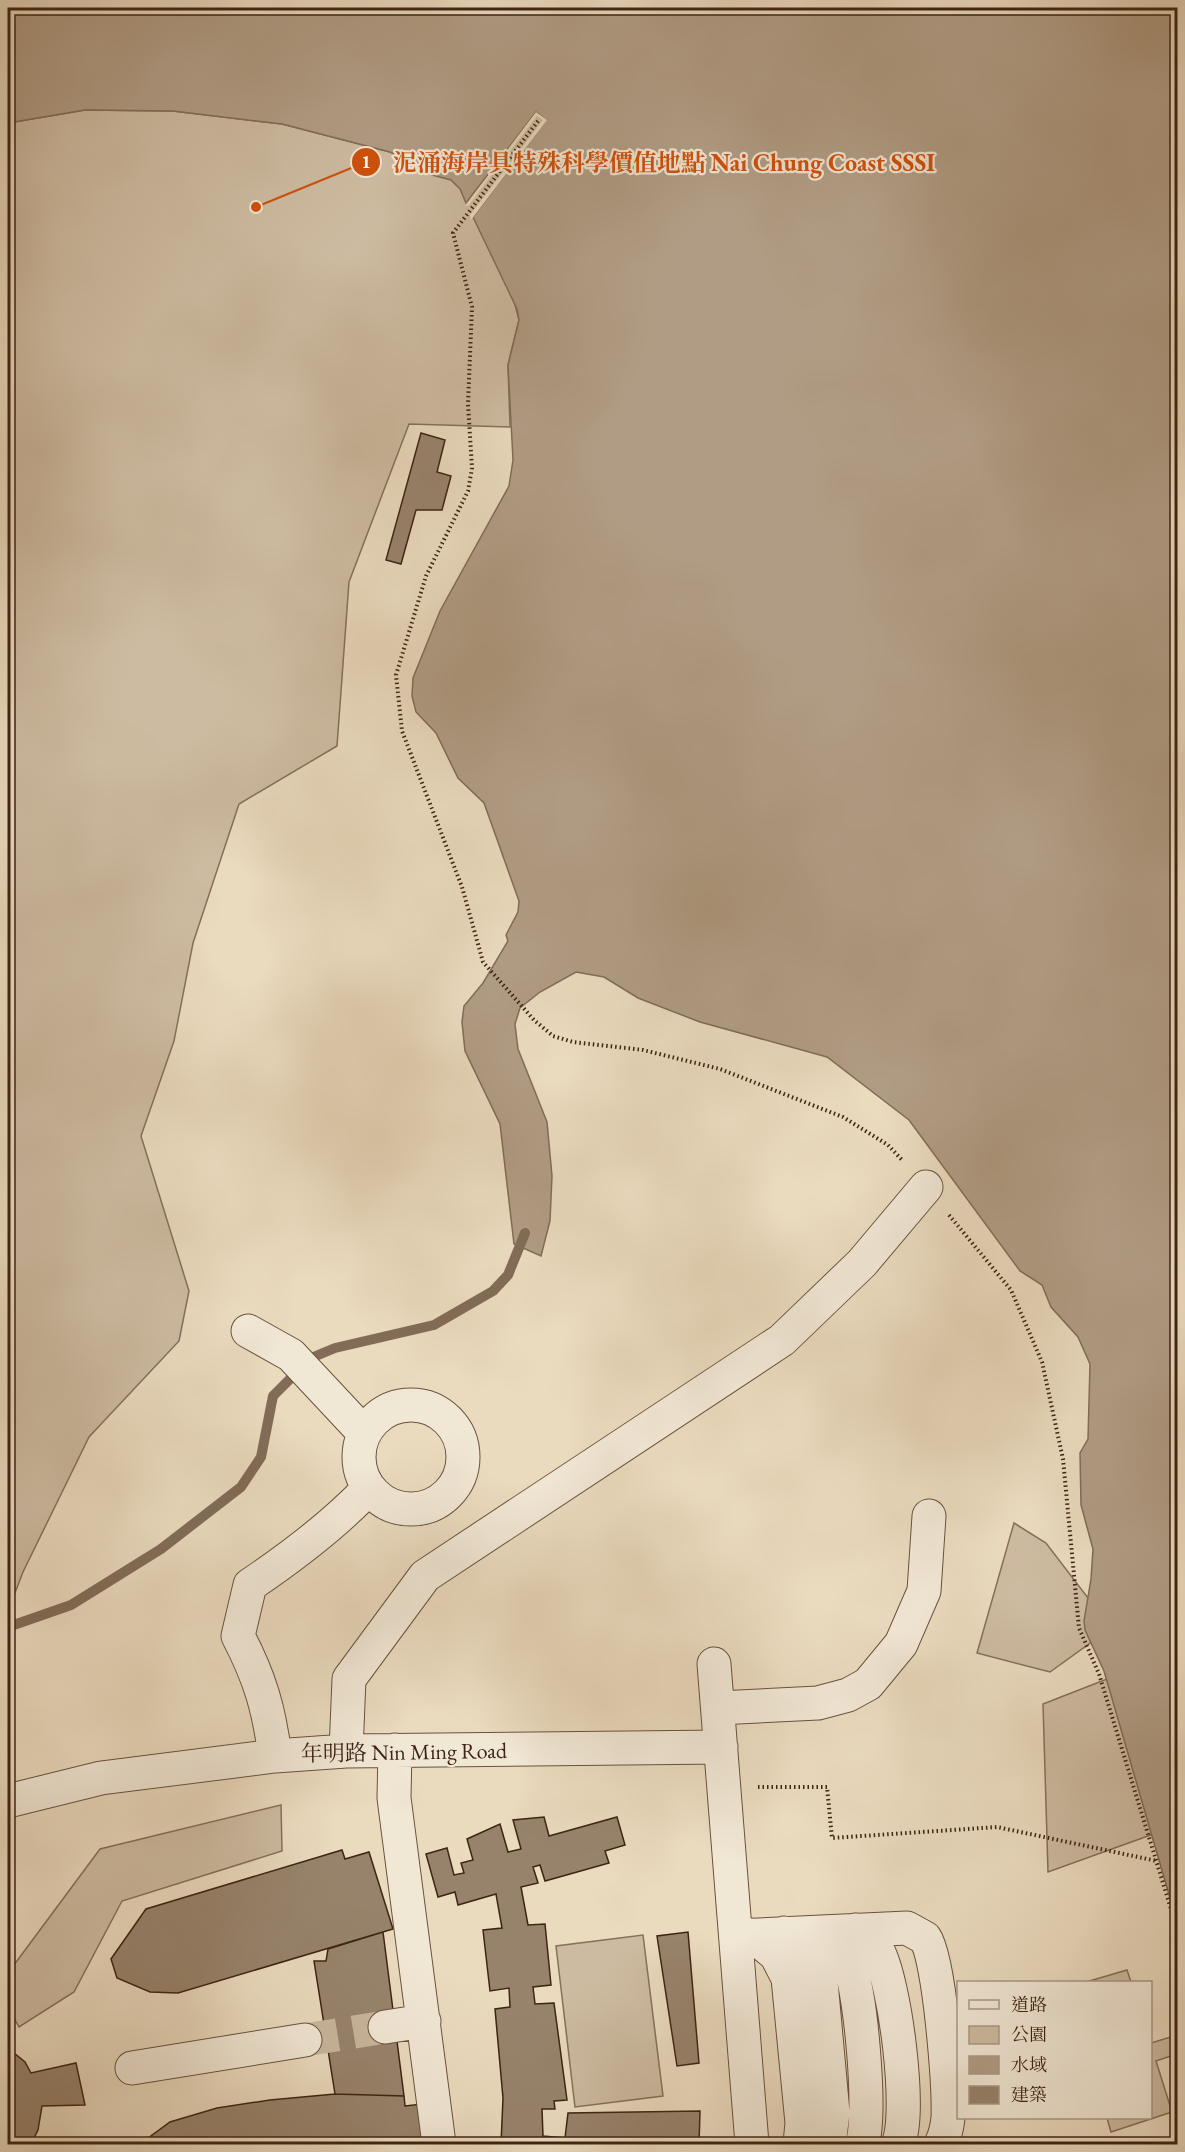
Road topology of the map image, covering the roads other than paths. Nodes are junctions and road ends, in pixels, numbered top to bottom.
1 (926, 1187) road end
2 (248, 1331) dead end
3 (364, 1433) junction
4 (369, 1488) junction
5 (929, 1516) dead end
6 (714, 1664) dead end
7 (718, 1708) junction
8 (721, 1747) junction
9 (395, 1750) junction
10 (346, 1751) junction
11 (275, 1756) junction
12 (8, 1801) edge
13 (855, 1930) junction
14 (821, 1932) junction
15 (757, 1935) junction
16 (424, 2021) junction
17 (386, 2026) tunnel mouth
18 (305, 2040) tunnel mouth
19 (132, 2068) dead end
20 (439, 2145) edge
21 (752, 2145) edge
22 (800, 2145) edge
23 (829, 2145) edge
24 (862, 2145) edge
25 (898, 2145) edge
26 (940, 2145) edge

1 - 10 street
2 - 3 street
3 - 4 street
3 - 4 street
4 - 11 street
5 - 7 street
6 - 7 street
7 - 8 street
8 - 9 street, 年明路 Nin Ming Road
8 - 15 street
9 - 10 street, 年明路 Nin Ming Road
9 - 16 street
10 - 11 street, 年明路 Nin Ming Road
11 - 12 street, 年明路 Nin Ming Road
13 - 14 street
13 - 25 street
13 - 26 street
14 - 15 street
14 - 24 street
15 - 21 street
15 - 22 street
15 - 23 street
16 - 17 street
16 - 20 street
18 - 19 street

